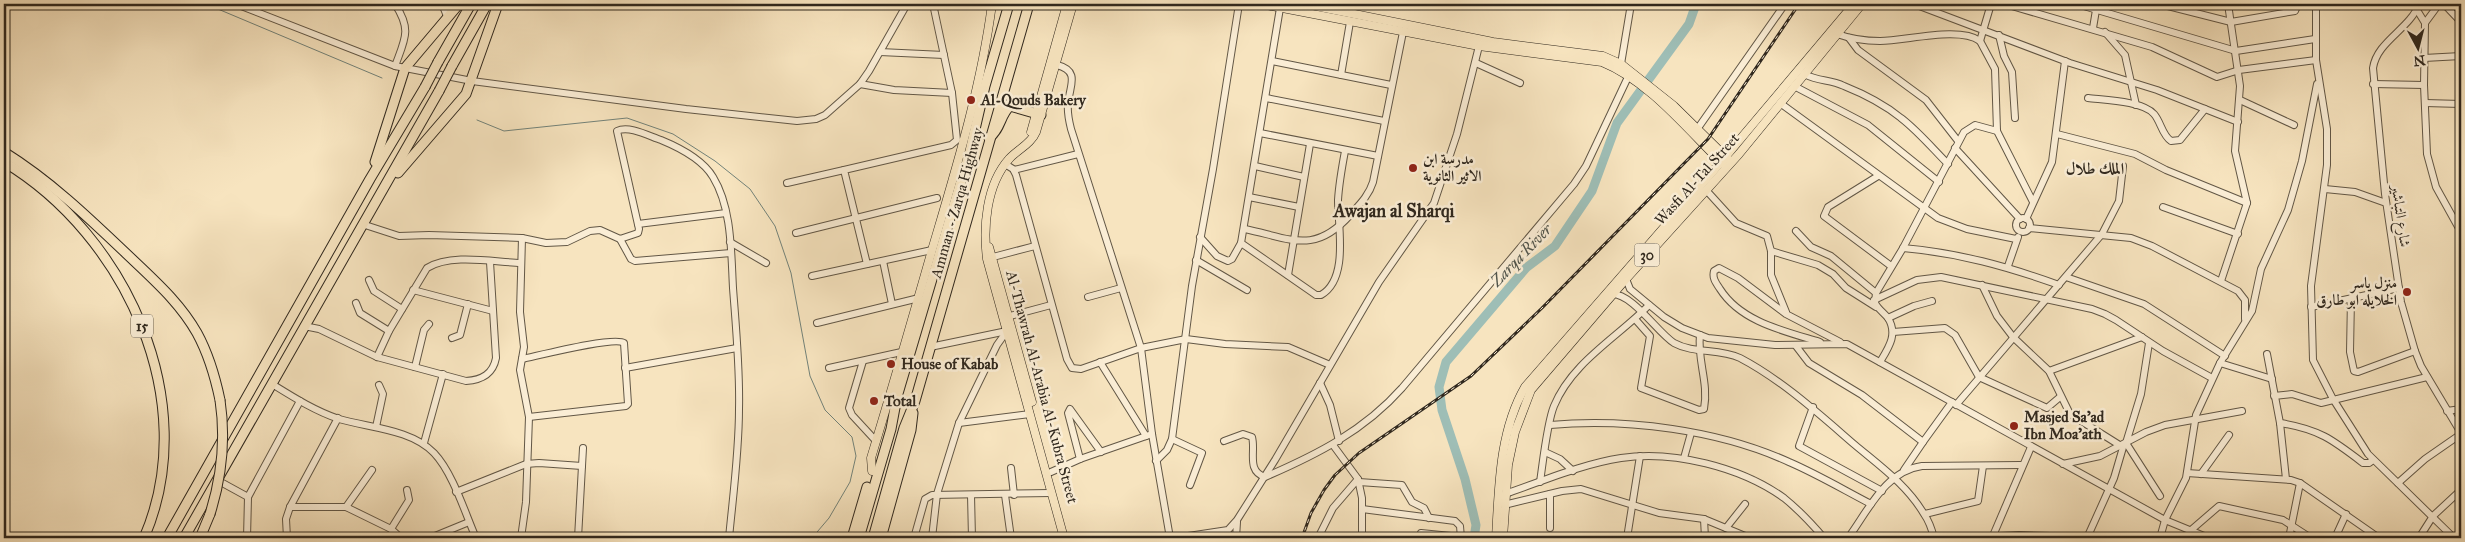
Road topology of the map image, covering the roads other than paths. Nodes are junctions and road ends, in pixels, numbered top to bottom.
1 (239, 4) edge
2 (395, 4) edge
3 (443, 4) edge
4 (459, 4) edge
5 (471, 4) edge
6 (487, 4) edge
7 (498, 4) edge
8 (907, 4) edge
9 (933, 4) edge
10 (992, 4) edge
11 (1009, 4) edge
12 (1029, 4) edge
13 (1072, 4) edge
14 (1238, 4) edge
15 (1261, 4) edge
16 (1305, 4) edge
17 (1631, 4) edge
18 (1785, 4) edge
19 (1854, 4) edge
20 (1862, 4) edge
21 (1914, 4) edge
22 (1991, 4) edge
23 (2010, 4) edge
24 (2077, 4) edge
25 (2160, 4) edge
26 (2228, 4) edge
27 (2298, 4) edge
28 (2316, 4) edge
29 (2386, 4) edge
30 (2439, 4) edge
31 (2444, 4) edge
32 (2373, 5) dead end
33 (2097, 7) edge
34 (2418, 7) edge
35 (1280, 8) junction
36 (448, 16) junction
37 (1350, 22) junction
38 (2231, 22) junction
39 (2461, 22) edge
40 (2425, 23) junction
41 (2093, 28) junction
42 (1984, 29) junction
43 (1403, 32) junction
44 (2105, 32) junction
45 (1837, 34) junction
46 (1999, 35) junction
47 (1849, 38) junction
48 (2315, 39) junction
49 (1980, 41) junction
50 (1479, 46) junction
51 (2236, 51) junction
52 (880, 52) junction
53 (944, 55) junction
54 (2461, 56) edge
55 (2424, 58) junction
56 (2065, 60) junction
57 (2316, 60) junction
58 (1272, 61) junction
59 (1476, 63) junction
60 (1057, 64) junction
61 (1622, 64) junction
62 (395, 66) junction
63 (405, 68) junction
64 (2239, 70) junction
65 (1804, 74) junction
66 (1341, 75) junction
67 (1628, 77) junction
68 (2318, 80) junction
69 (472, 81) junction
70 (2130, 81) junction
71 (1005, 83) junction
72 (1520, 83) dead end
73 (1641, 83) junction
74 (860, 84) junction
75 (2373, 84) junction
76 (980, 85) junction
77 (1391, 85) junction
78 (2424, 85) junction
79 (1794, 86) junction
80 (952, 93) junction
81 (1653, 93) junction
82 (1266, 98) junction
83 (2088, 98) dead end
84 (2240, 100) junction
85 (1780, 103) junction
86 (2425, 103) junction
87 (2461, 104) edge
88 (2136, 105) junction
89 (2205, 109) junction
90 (1039, 111) junction
91 (2015, 118) dead end
92 (1384, 121) junction
93 (2238, 122) junction
94 (2294, 125) dead end
95 (1698, 128) junction
96 (1997, 131) junction
97 (1260, 133) junction
98 (2057, 134) junction
99 (989, 139) junction
100 (1958, 141) junction
101 (1310, 144) junction
102 (1735, 145) junction
103 (1955, 148) junction
104 (1345, 151) junction
105 (4, 152) edge
106 (1715, 152) junction
107 (1078, 154) junction
108 (1378, 156) junction
109 (4, 162) edge
110 (1726, 162) junction
111 (1005, 164) junction
112 (1948, 164) junction
113 (1255, 166) junction
114 (2123, 166) dead end
115 (844, 170) junction
116 (1014, 170) junction
117 (1714, 170) junction
118 (1878, 176) junction
119 (1304, 177) junction
120 (370, 179) junction
121 (1939, 182) junction
122 (787, 183) dead end
123 (384, 188) junction
124 (2325, 189) junction
125 (1706, 190) junction
126 (1249, 197) junction
127 (937, 198) dead end
128 (2033, 202) junction
129 (2248, 203) junction
130 (2386, 203) junction
131 (1298, 207) junction
132 (2163, 207) dead end
133 (1924, 208) junction
134 (726, 213) junction
135 (856, 219) junction
136 (2023, 219) junction
137 (362, 224) junction
138 (638, 224) junction
139 (1340, 227) junction
140 (2029, 228) junction
141 (1245, 229) junction
142 (1796, 231) dead end
143 (2021, 231) junction
144 (2461, 232) edge
145 (796, 233) dead end
146 (2102, 234) junction
147 (2238, 234) junction
148 (522, 238) junction
149 (1200, 238) junction
150 (620, 239) junction
151 (2016, 239) junction
152 (1294, 240) junction
153 (730, 242) junction
154 (987, 243) junction
155 (1241, 243) junction
156 (1035, 246) junction
157 (1903, 248) junction
158 (932, 250) junction
159 (1771, 251) junction
160 (731, 253) junction
161 (993, 257) junction
162 (1196, 260) junction
163 (883, 261) junction
164 (490, 262) junction
165 (522, 263) junction
166 (766, 263) dead end
167 (867, 264) junction
168 (1892, 266) junction
169 (2008, 266) junction
170 (1288, 275) junction
171 (812, 276) dead end
172 (2066, 277) junction
173 (1626, 279) junction
174 (369, 280) dead end
175 (2221, 281) junction
176 (1982, 285) junction
177 (2059, 285) junction
178 (1121, 288) junction
179 (2398, 288) junction
180 (413, 290) junction
181 (1247, 290) dead end
182 (1612, 294) junction
183 (1875, 296) junction
184 (1088, 297) dead end
185 (919, 298) junction
186 (2351, 298) junction
187 (1932, 301) dead end
188 (2046, 301) junction
189 (356, 303) dead end
190 (468, 304) junction
191 (892, 304) junction
192 (1051, 305) junction
193 (1649, 305) junction
194 (1877, 307) junction
195 (2311, 307) junction
196 (402, 309) junction
197 (493, 311) junction
198 (1642, 312) junction
199 (1786, 314) junction
200 (310, 316) junction
201 (1010, 316) junction
202 (1888, 318) junction
203 (1636, 319) junction
204 (2244, 321) junction
205 (817, 322) dead end
206 (429, 324) dead end
207 (304, 326) junction
208 (319, 329) junction
209 (389, 331) junction
210 (1007, 331) junction
211 (1893, 332) junction
212 (1700, 335) junction
213 (2013, 337) junction
214 (2142, 337) junction
215 (452, 338) dead end
216 (1186, 339) junction
217 (2149, 342) junction
218 (1842, 343) junction
219 (1824, 344) junction
220 (930, 346) junction
221 (1796, 346) junction
222 (737, 348) junction
223 (1141, 348) junction
224 (1698, 349) junction
225 (908, 350) junction
226 (2415, 351) junction
227 (2267, 354) dead end
228 (2225, 356) junction
229 (377, 357) junction
230 (522, 360) junction
231 (863, 361) junction
232 (1100, 362) junction
233 (1880, 362) junction
234 (2220, 363) junction
235 (1330, 365) junction
236 (415, 367) junction
237 (625, 368) junction
238 (829, 368) dead end
239 (2048, 371) junction
240 (443, 374) junction
241 (1979, 377) junction
242 (2427, 377) junction
243 (2212, 378) junction
244 (2272, 379) junction
245 (1320, 383) junction
246 (272, 384) junction
247 (379, 385) dead end
248 (2274, 396) junction
249 (2060, 397) junction
250 (2333, 400) junction
251 (300, 401) junction
252 (1954, 403) junction
253 (895, 404) junction
254 (1813, 408) junction
255 (2461, 409) edge
256 (912, 410) junction
257 (2242, 411) dead end
258 (2447, 411) junction
259 (1030, 414) junction
260 (529, 417) junction
261 (338, 418) junction
262 (2194, 420) junction
263 (959, 423) junction
264 (2280, 423) junction
265 (1550, 425) junction
266 (376, 427) junction
267 (1691, 433) junction
268 (2461, 434) edge
269 (1149, 435) junction
270 (2229, 435) dead end
271 (1172, 439) junction
272 (1224, 440) dead end
273 (876, 441) junction
274 (1339, 441) junction
275 (1922, 442) junction
276 (424, 443) junction
277 (2124, 444) junction
278 (1333, 445) junction
279 (2031, 447) junction
280 (583, 448) dead end
281 (1101, 452) junction
282 (1545, 452) junction
283 (1640, 456) junction
284 (1684, 458) junction
285 (1080, 459) junction
286 (2373, 460) junction
287 (1156, 461) junction
288 (526, 464) junction
289 (2063, 464) junction
290 (582, 466) junction
291 (1983, 466) junction
292 (2021, 466) junction
293 (1011, 468) dead end
294 (372, 470) dead end
295 (872, 471) junction
296 (1572, 471) junction
297 (1051, 472) junction
298 (1903, 472) junction
299 (2187, 473) junction
300 (2201, 474) junction
301 (1265, 477) junction
302 (1894, 477) junction
303 (2286, 479) junction
304 (217, 480) junction
305 (1358, 481) junction
306 (1540, 482) junction
307 (2300, 483) junction
308 (2398, 483) junction
309 (1190, 485) dead end
310 (2109, 489) junction
311 (407, 490) dead end
312 (2461, 490) edge
313 (1882, 491) junction
314 (456, 492) junction
315 (1051, 493) junction
316 (937, 494) junction
317 (1014, 494) junction
318 (1505, 494) junction
319 (1550, 494) junction
320 (971, 495) junction
321 (1005, 495) junction
322 (248, 496) junction
323 (2160, 496) dead end
324 (1631, 503) junction
325 (1745, 504) dead end
326 (1871, 504) junction
327 (1504, 505) junction
328 (290, 507) junction
329 (346, 507) junction
330 (1362, 509) junction
331 (1924, 514) junction
332 (2346, 514) junction
333 (2433, 516) junction
334 (1429, 518) junction
335 (1704, 519) junction
336 (1237, 520) junction
337 (2165, 520) junction
338 (469, 522) junction
339 (2292, 524) junction
340 (1550, 528) dead end
341 (1726, 528) junction
342 (391, 529) junction
343 (2190, 531) junction
344 (1421, 533) dead end
345 (1202, 537) edge
346 (1628, 537) edge
347 (1992, 537) edge
348 (2087, 537) edge
349 (144, 538) edge
350 (167, 538) edge
351 (184, 538) edge
352 (200, 538) edge
353 (247, 538) edge
354 (287, 538) edge
355 (401, 538) edge
356 (430, 538) edge
357 (476, 538) edge
358 (522, 538) edge
359 (578, 538) edge
360 (729, 538) edge
361 (852, 538) edge
362 (859, 538) edge
363 (873, 538) edge
364 (881, 538) edge
365 (914, 538) edge
366 (932, 538) edge
367 (972, 538) edge
368 (1011, 538) edge
369 (1064, 538) edge
370 (1068, 538) edge
371 (1170, 538) edge
372 (1175, 538) edge
373 (1236, 538) edge
374 (1318, 538) edge
375 (1362, 538) edge
376 (1461, 538) edge
377 (1496, 538) edge
378 (1503, 538) edge
379 (1646, 538) edge
380 (1706, 538) edge
381 (1750, 538) edge
382 (1824, 538) edge
383 (1848, 538) edge
384 (1934, 538) edge
385 (1961, 538) edge
386 (2160, 538) edge
387 (2209, 538) edge
388 (2289, 538) edge
389 (2311, 538) edge
390 (2335, 538) edge
391 (2379, 538) edge
392 (2419, 538) edge
393 (2454, 538) edge

1 - 62 street
2 - 62 street
3 - 36 street
4 - 36 highway
5 - 120 highway, bridge
6 - 123 highway, bridge
7 - 69 highway
8 - 52 street
9 - 53 street
10 - 76 main road
11 - 76 highway, Amman - Zarqa Highway
12 - 71 highway, Amman - Zarqa Highway
13 - 60 main road, Al-Thawrah Al-Arabia Al-Kubra Street
13 - 90 main road, Al-Thawrah Al-Arabia Al-Kubra Street
14 - 149 street
15 - 35 main road
16 - 61 main road
17 - 61 street
18 - 95 street
19 - 102 main road, Wasfi Al-Tal Street / 30
20 - 45 main road, Wasfi Al-Tal Street / 30
21 - 42 street
22 - 42 street
23 - 41 street
24 - 33 street
25 - 38 street
26 - 38 street
27 - 38 street
28 - 48 street
29 - 32 street
30 - 40 street
31 - 39 street
33 - 41 street
33 - 51 street
34 - 40 street
34 - 75 street, شارع التباشير
35 - 37 main road
35 - 58 street
36 - 63 highway
37 - 43 main road
37 - 66 street
38 - 51 street
40 - 55 street
41 - 44 street
42 - 46 street
42 - 49 street
43 - 50 main road
43 - 77 street
44 - 64 street
44 - 70 street
45 - 47 street
45 - 65 main road, Wasfi Al-Tal Street / 30
46 - 56 street
46 - 91 street
47 - 49 street
47 - 100 street
48 - 51 street
48 - 57 street
49 - 96 street
50 - 59 street
50 - 67 main road
51 - 64 street
52 - 53 street
52 - 74 street
53 - 80 street
54 - 55 street
55 - 78 street
56 - 70 street
56 - 98 street
57 - 64 street
57 - 68 street
58 - 66 street
58 - 82 street
59 - 72 street
59 - 235 street
60 - 90 main road, Al-Thawrah Al-Arabia Al-Kubra Street
60 - 107 street
61 - 73 main road
62 - 63 street
63 - 69 street
63 - 120 highway
64 - 84 street
65 - 79 main road, Wasfi Al-Tal Street / 30
65 - 112 street
66 - 77 street
67 - 73 main road
67 - 274 street
68 - 124 street
68 - 204 street
69 - 74 street
69 - 123 highway
70 - 88 street
70 - 89 street
71 - 90 highway
71 - 99 highway, Amman - Zarqa Highway
73 - 81 main road
74 - 80 street
75 - 78 street
75 - 130 street, شارع التباشير
76 - 158 main road
76 - 225 highway, Amman - Zarqa Highway
77 - 92 street
78 - 86 street
79 - 85 main road, Wasfi Al-Tal Street / 30
79 - 121 street
80 - 115 street
81 - 95 main road
81 - 106 main road
82 - 92 street
82 - 97 street
83 - 88 street
84 - 93 street
84 - 94 street
85 - 110 main road, Wasfi Al-Tal Street / 30
85 - 118 street
86 - 87 street
86 - 144 street
88 - 89 street
89 - 93 street
90 - 99 highway
90 - 111 main road, Al-Thawrah Al-Arabia Al-Kubra Street
92 - 108 street
93 - 129 street
95 - 106 main road
96 - 100 street
96 - 128 street
97 - 101 street
97 - 113 street
98 - 128 street
98 - 129 street
99 - 220 highway, Amman - Zarqa Highway
100 - 103 street
101 - 104 street
101 - 119 street
102 - 106 main road
102 - 110 main road, Wasfi Al-Tal Street / 30
103 - 112 street
103 - 136 street
104 - 108 street
104 - 139 street
105 - 352 highway, bridge
106 - 110 main road
106 - 117 main road
107 - 116 street
107 - 178 street
108 - 139 street
109 - 349 highway, 15
110 - 117 main road, Wasfi Al-Tal Street / 30
110 - 125 main road, Wasfi Al-Tal Street / 30
111 - 116 street
111 - 154 main road, Al-Thawrah Al-Arabia Al-Kubra Street
112 - 121 street
113 - 119 street
113 - 126 street
114 - 146 street
115 - 122 street
115 - 135 street
116 - 156 street
117 - 377 main road, Wasfi Al-Tal Street / 30
118 - 133 street
118 - 168 street
119 - 131 street
120 - 350 highway
121 - 133 street
123 - 137 highway
124 - 130 street
124 - 195 street
125 - 159 street
125 - 173 main road, Wasfi Al-Tal Street / 30
126 - 131 street
126 - 141 street
127 - 135 street
128 - 136 street
129 - 147 street
130 - 179 street, شارع التباشير
131 - 152 street
132 - 147 street
133 - 151 street
133 - 157 street
134 - 138 street
134 - 138 street
134 - 153 street
135 - 145 street
135 - 167 street
136 - 140 street
136 - 143 street
137 - 148 street
137 - 200 highway
138 - 150 street
139 - 152 street
139 - 170 street
140 - 143 street
140 - 146 street
141 - 152 street
141 - 155 street
142 - 183 street
143 - 151 street
146 - 172 street
146 - 175 street
147 - 175 street
148 - 150 street
148 - 165 street
149 - 155 street
149 - 162 street
150 - 160 street
151 - 169 street
152 - 170 street
153 - 160 street
153 - 166 street
154 - 161 main road, Al-Thawrah Al-Arabia Al-Kubra Street
154 - 210 main road, Al-Thawrah Al-Arabia Al-Kubra Street
155 - 170 street
156 - 161 street
156 - 192 street
157 - 168 street
157 - 169 street
158 - 163 street
158 - 185 main road
159 - 194 street
159 - 199 street
160 - 222 street
161 - 201 main road, Al-Thawrah Al-Arabia Al-Kubra Street
162 - 181 street
162 - 216 street
163 - 167 street
163 - 191 street
164 - 165 street
164 - 180 street
164 - 197 street
165 - 230 street
167 - 171 street
168 - 183 street
169 - 177 street
172 - 177 street
172 - 228 street
173 - 182 main road, Wasfi Al-Tal Street / 30
173 - 193 street
174 - 196 street
175 - 204 street
176 - 183 street
176 - 188 street
176 - 213 street
177 - 188 street
178 - 184 street
178 - 223 street
179 - 186 street
179 - 226 street, شارع التباشير
180 - 190 street
180 - 196 street
182 - 198 street
182 - 318 main road, Wasfi Al-Tal Street / 30
183 - 194 street
185 - 191 street
185 - 225 main road
186 - 195 street
186 - 226 street
187 - 202 street
188 - 213 street
188 - 214 street
189 - 209 street
190 - 197 street
190 - 215 street
191 - 205 street
192 - 201 street
192 - 232 street
193 - 198 street
193 - 212 street
194 - 202 street
195 - 250 street
196 - 209 street
197 - 240 street
198 - 203 street
198 - 224 street
199 - 218 street
199 - 219 street
200 - 207 highway
200 - 208 street
201 - 297 main road, Al-Thawrah Al-Arabia Al-Kubra Street
202 - 211 street
203 - 224 street
203 - 265 street
204 - 228 street
206 - 236 street
207 - 208 street
207 - 246 highway
208 - 229 street
209 - 229 street
210 - 220 street
210 - 259 main road, Al-Thawrah Al-Arabia Al-Kubra Street
210 - 263 street
211 - 233 street
211 - 241 street
212 - 221 street
212 - 224 street
213 - 239 street
213 - 241 street
214 - 217 street
214 - 239 street
216 - 223 street
216 - 235 street
216 - 271 street
217 - 243 street
217 - 277 street
218 - 219 street
218 - 233 street
219 - 221 street
220 - 256 highway, Amman - Zarqa Highway
221 - 275 street
222 - 237 street
222 - 360 street
223 - 232 street
223 - 269 street
224 - 254 street
225 - 231 street
225 - 253 highway, Amman - Zarqa Highway
225 - 273 main road
226 - 242 street, شارع التباشير
227 - 244 street
228 - 234 street
229 - 236 street
230 - 237 street
230 - 260 street
231 - 238 street
231 - 273 street
232 - 269 street
233 - 252 street
234 - 243 street
234 - 244 street
235 - 245 street
236 - 240 street
237 - 260 street
239 - 249 street
240 - 276 street
241 - 249 street
241 - 252 street
242 - 250 street
242 - 258 street, شارع التباشير
243 - 262 street
244 - 248 street
245 - 274 street
245 - 301 street
246 - 251 street
246 - 304 highway
247 - 266 street
248 - 250 street
248 - 264 street
249 - 277 street
250 - 286 street
251 - 261 street
251 - 322 street
252 - 275 street
252 - 279 street
253 - 295 highway, Amman - Zarqa Highway
253 - 362 highway, Amman - Zarqa Highway
254 - 302 street
254 - 313 street
255 - 258 street
256 - 363 highway, Amman - Zarqa Highway
256 - 364 highway, Amman - Zarqa Highway
257 - 262 street
258 - 268 street, شارع التباشير
259 - 263 street
259 - 315 main road, Al-Thawrah Al-Arabia Al-Kubra Street
260 - 288 street
261 - 266 street
261 - 328 street
262 - 277 street
262 - 299 street
263 - 316 street
264 - 286 street
264 - 303 street
265 - 267 street
265 - 282 street
266 - 276 street
267 - 284 street
267 - 326 street
268 - 308 street
269 - 281 street
269 - 287 street
270 - 300 street
271 - 287 street
271 - 309 street
272 - 301 street
273 - 295 main road
274 - 278 street
275 - 298 street
276 - 314 street
277 - 289 street
277 - 310 street
277 - 323 street
278 - 301 street
278 - 305 street
279 - 289 street
279 - 292 street
280 - 290 street
281 - 285 street
281 - 285 street
282 - 296 street
282 - 306 street
283 - 284 street
283 - 296 street
283 - 324 street
284 - 382 street
285 - 297 street
286 - 308 street
287 - 371 street
288 - 290 street
288 - 314 street
288 - 358 street
289 - 310 street
290 - 359 street
291 - 292 street
291 - 298 street
291 - 331 street
292 - 347 street
293 - 317 street
294 - 329 street
295 - 361 highway, Amman - Zarqa Highway
296 - 306 street
297 - 370 main road, Al-Thawrah Al-Arabia Al-Kubra Street
298 - 302 street
299 - 300 street
299 - 337 street
300 - 303 street
301 - 336 street
302 - 313 street
302 - 331 street
303 - 307 street
304 - 322 street
304 - 351 highway
305 - 330 street
305 - 334 street
305 - 374 street
306 - 318 street
307 - 332 street
307 - 339 street
308 - 333 street
310 - 337 street
310 - 348 street
311 - 342 street
312 - 333 street
313 - 326 street
314 - 338 street
315 - 317 street
315 - 369 main road, Al-Thawrah Al-Arabia Al-Kubra Street
316 - 320 street
316 - 365 street
316 - 366 street
317 - 321 street
318 - 327 main road, Wasfi Al-Tal Street / 30
319 - 324 street
319 - 327 street
319 - 340 street
320 - 321 street
320 - 367 street
321 - 368 street
322 - 353 street
324 - 335 street
324 - 346 street
325 - 341 street
326 - 383 street
327 - 378 main road, Wasfi Al-Tal Street / 30
328 - 329 street
328 - 354 street
329 - 342 street
330 - 334 street
330 - 375 street
331 - 384 street
332 - 390 street
332 - 391 street
333 - 392 street
333 - 393 street
334 - 376 street
335 - 341 street
335 - 380 street
336 - 345 street
336 - 373 street
337 - 343 street
337 - 386 street
338 - 356 street
338 - 357 street
339 - 343 street
339 - 388 street
339 - 389 street
341 - 381 street
342 - 355 street
343 - 387 street
344 - 376 street
345 - 372 street
346 - 379 street
347 - 348 street
347 - 385 street

